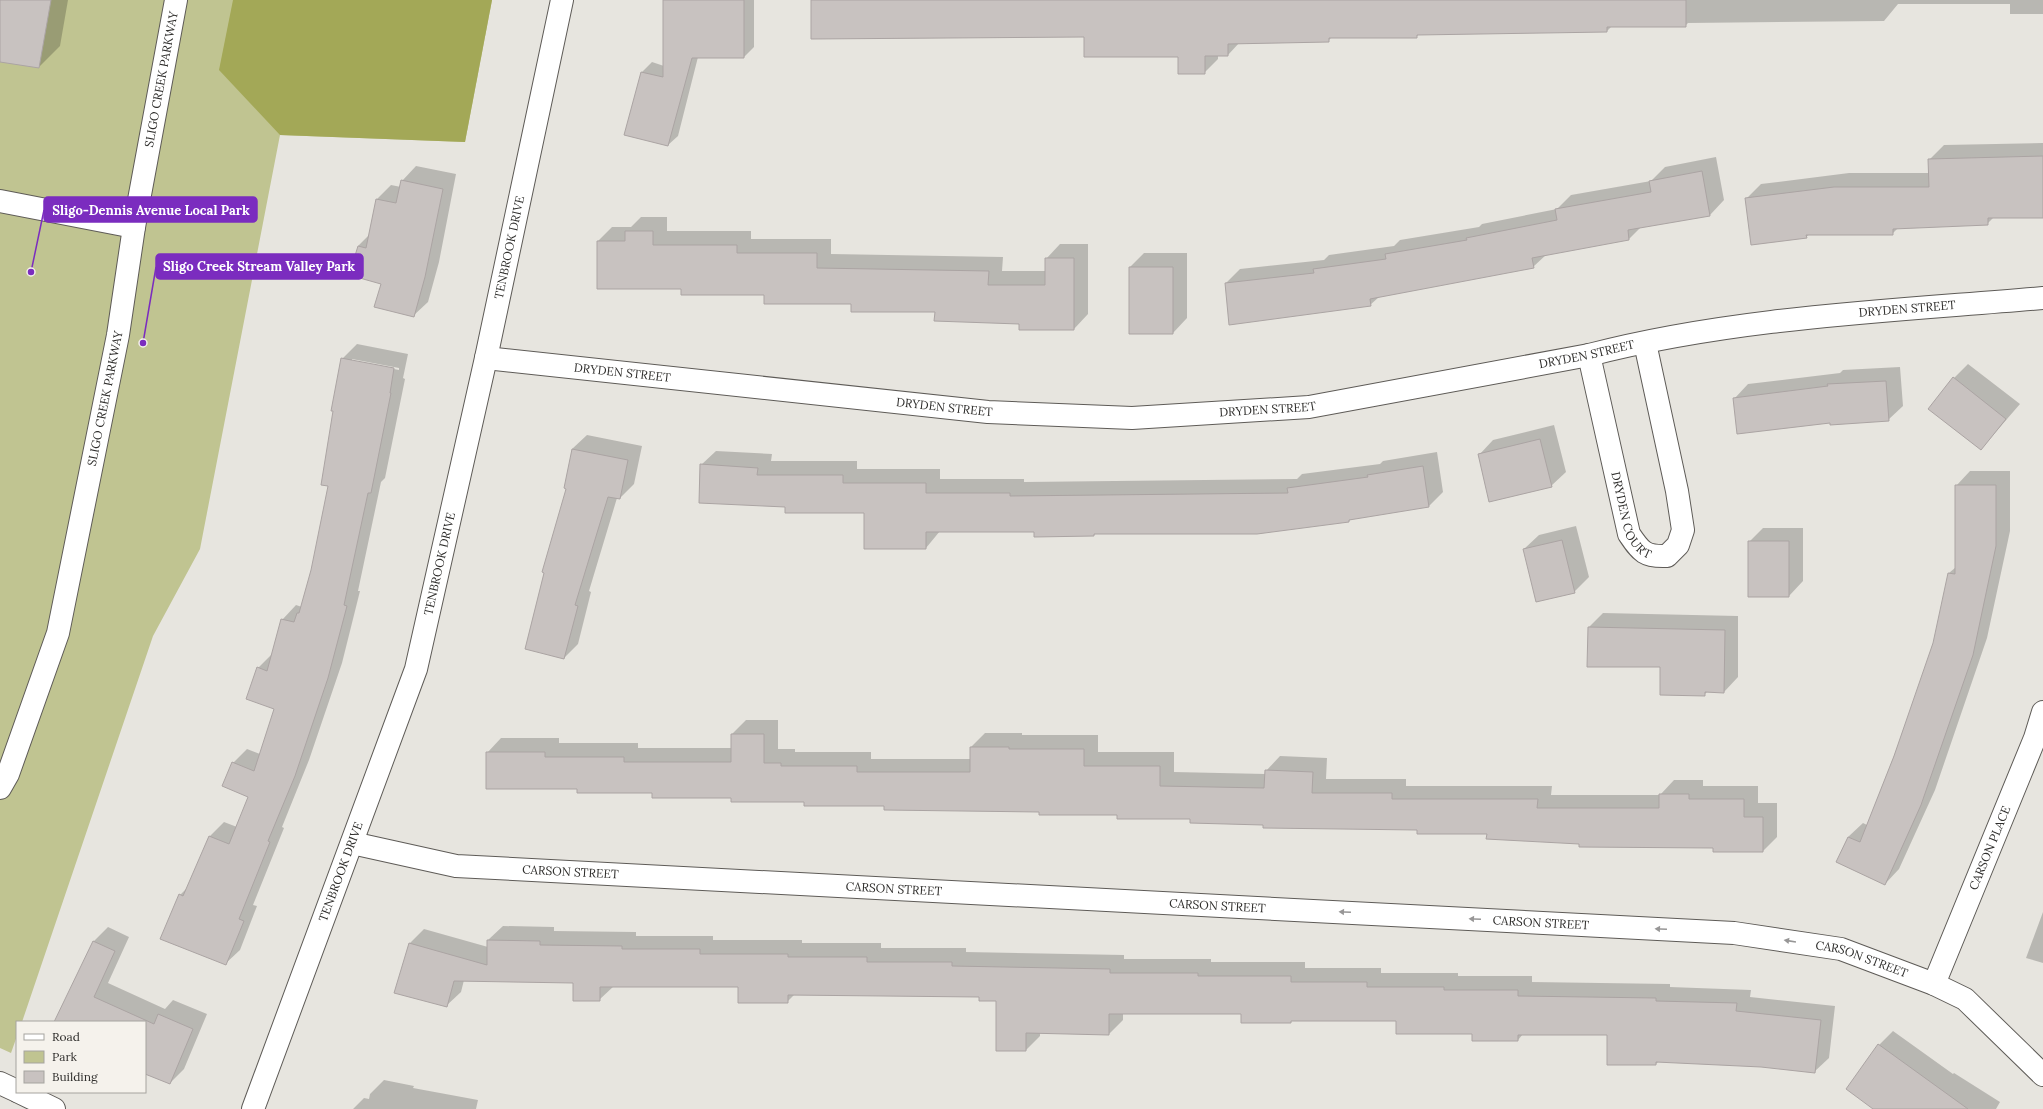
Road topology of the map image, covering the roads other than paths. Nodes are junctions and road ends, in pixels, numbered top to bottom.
1 (176, 0) edge
2 (562, 0) edge
3 (0, 201) edge
4 (134, 227) junction
5 (2043, 298) edge
6 (1645, 342) junction
7 (1588, 355) junction
8 (486, 358) junction
9 (2043, 712) edge
10 (0, 788) edge
11 (352, 843) junction
12 (1934, 984) junction
13 (2043, 1075) edge
14 (0, 1083) edge
15 (16, 1091) edge
16 (20, 1093) edge
17 (54, 1109) edge
18 (253, 1109) edge

1 - 4 street, SLIGO CREEK PARKWAY
2 - 8 street, TENBROOK DRIVE
3 - 4 street
4 - 10 street, SLIGO CREEK PARKWAY
5 - 6 street, DRYDEN STREET
6 - 7 street, DRYDEN STREET
6 - 7 street, DRYDEN COURT
7 - 8 street, DRYDEN STREET
8 - 11 street, TENBROOK DRIVE
9 - 12 street, CARSON PLACE
12 -> 11 street, CARSON STREET
11 - 18 street, TENBROOK DRIVE
12 - 13 street, CARSON STREET
14 - 15 street
16 - 17 street

